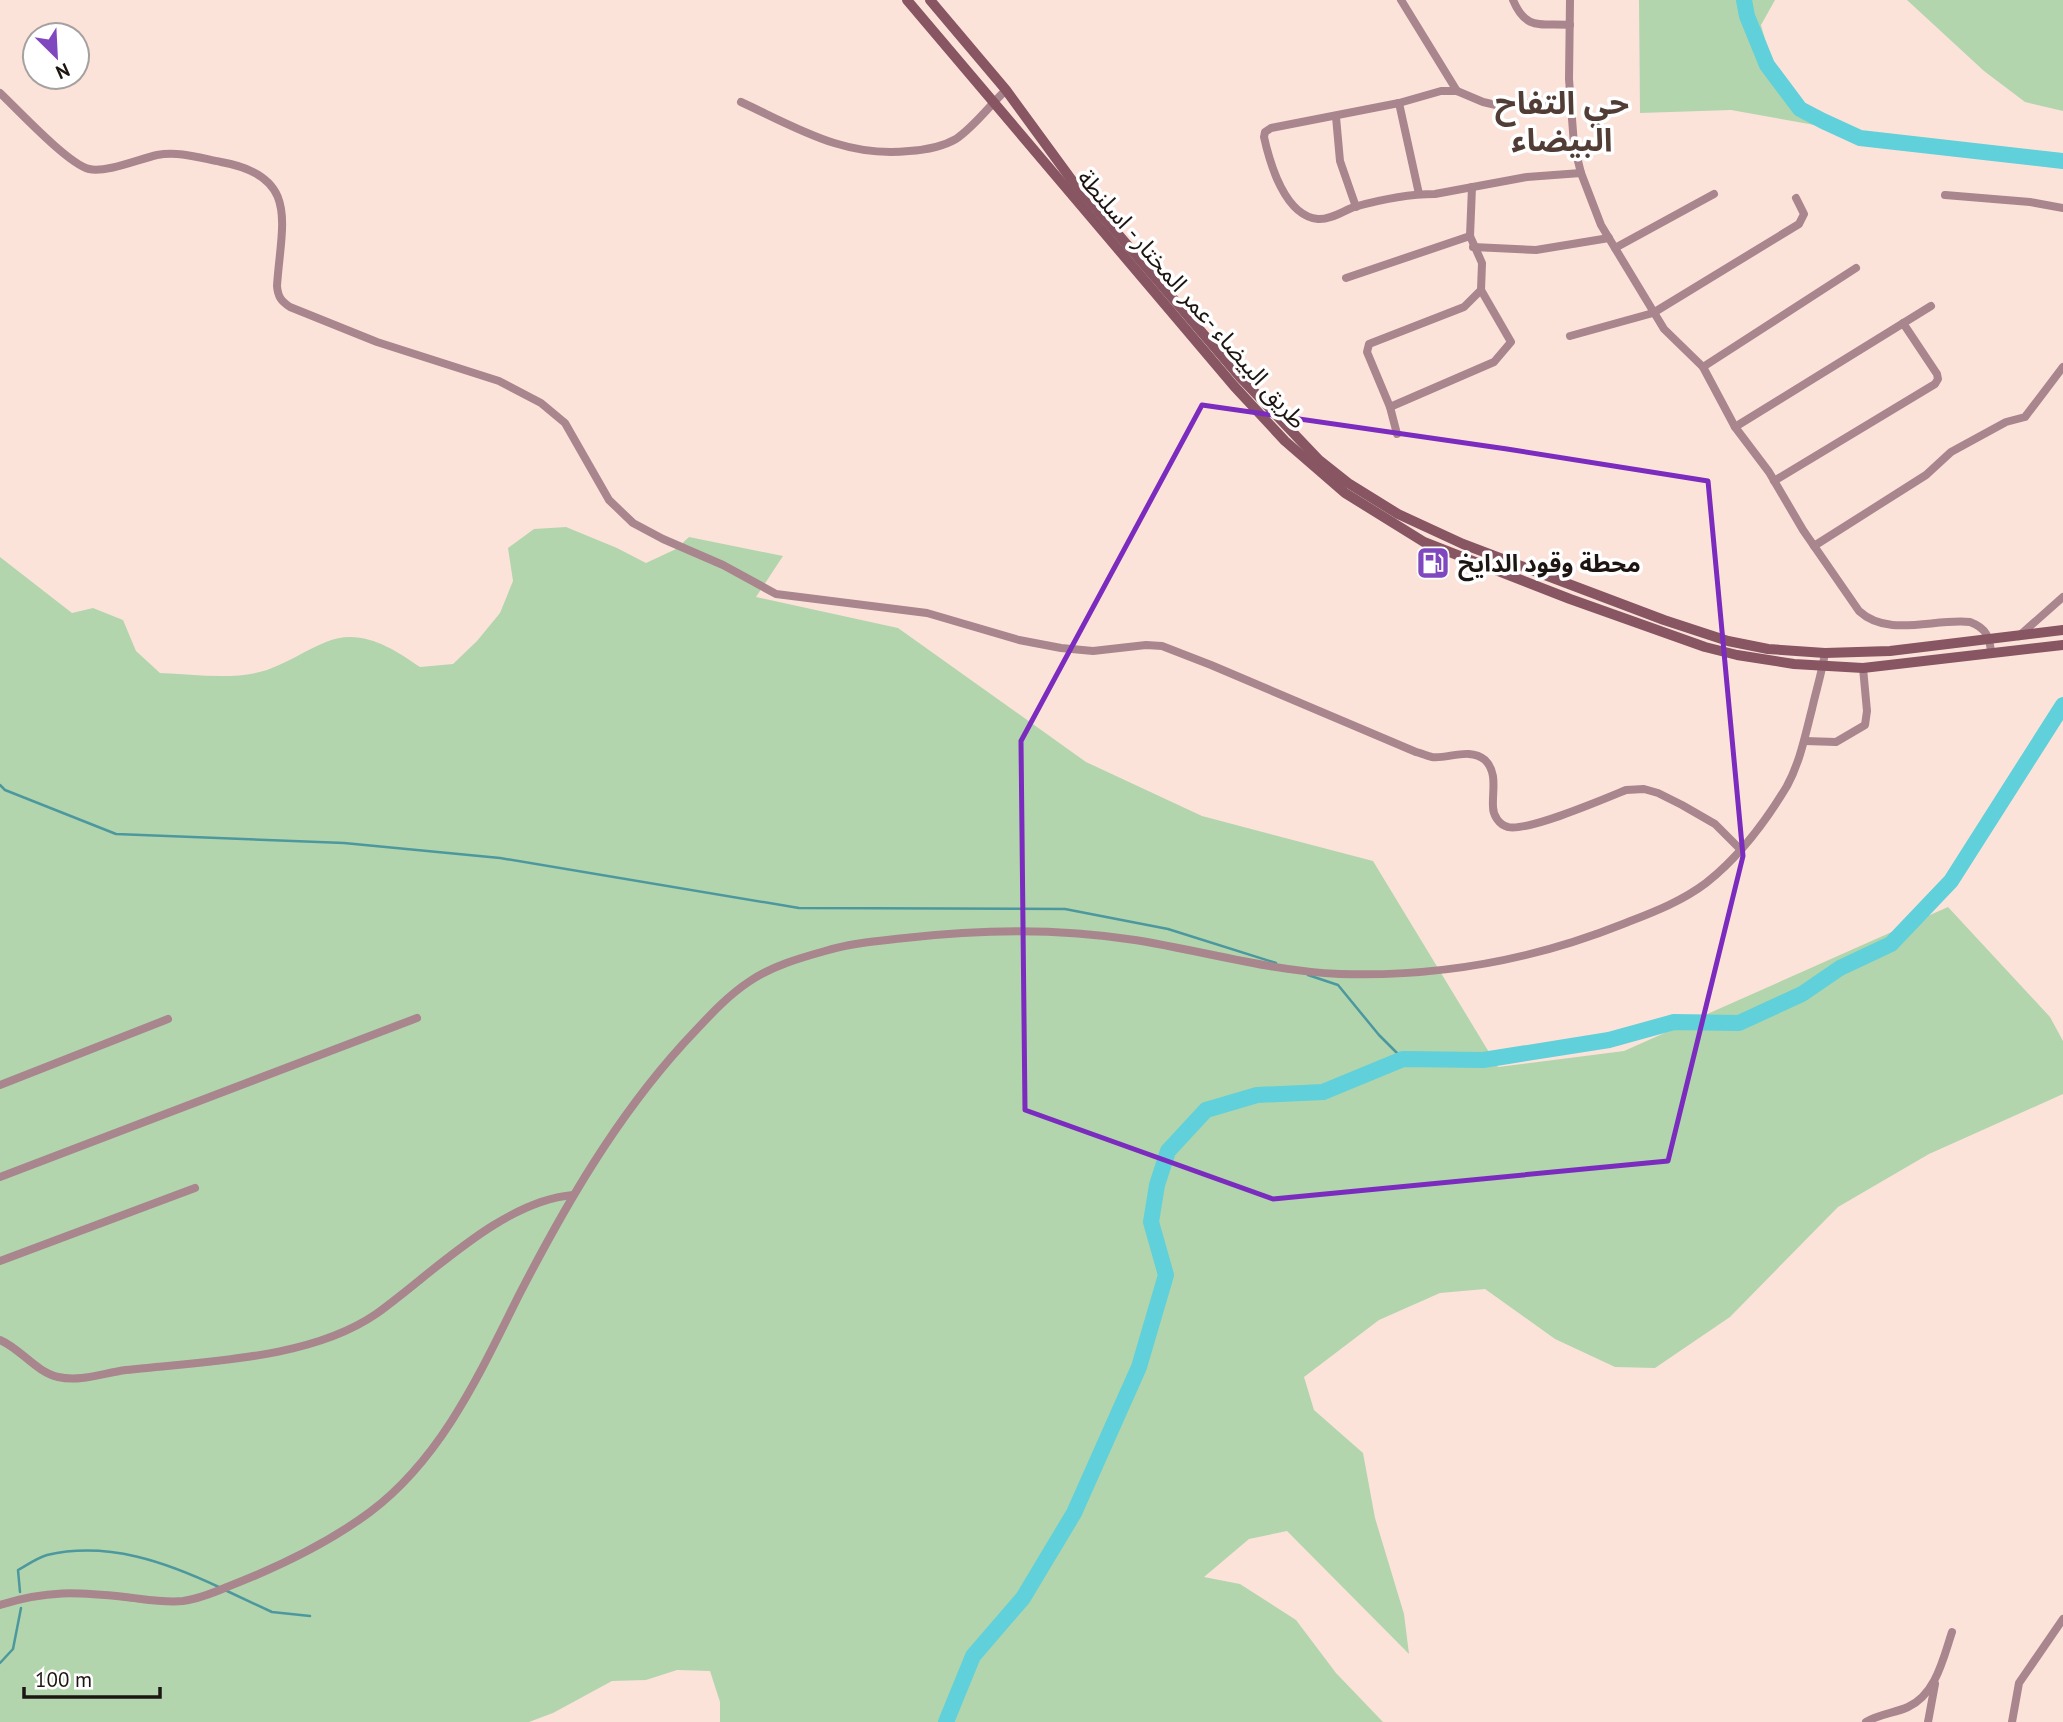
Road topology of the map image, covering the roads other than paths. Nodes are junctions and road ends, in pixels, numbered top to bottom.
1 (906, 0) edge
2 (930, 0) edge
3 (1401, 0) edge
4 (1513, 0) edge
5 (1570, 0) edge
6 (1570, 25) junction
7 (1006, 90) junction
8 (1457, 91) junction
9 (0, 93) edge
10 (1572, 101) junction
11 (741, 102) dead end
12 (994, 102) junction
13 (1399, 103) junction
14 (1336, 117) junction
15 (1581, 173) junction
16 (1472, 187) junction
17 (1419, 194) junction
18 (1714, 194) dead end
19 (1945, 195) dead end
20 (1796, 198) dead end
21 (1356, 207) junction
22 (2063, 208) edge
23 (1470, 236) junction
24 (1609, 238) junction
25 (1473, 247) junction
26 (1615, 248) junction
27 (1856, 268) dead end
28 (1346, 278) dead end
29 (1481, 290) junction
30 (1931, 306) dead end
31 (1653, 313) junction
32 (1903, 323) junction
33 (1570, 335) dead end
34 (1703, 367) junction
35 (2063, 367) edge
36 (1390, 407) junction
37 (1735, 427) junction
38 (1397, 434) dead end
39 (1774, 481) junction
40 (1814, 546) junction
41 (2063, 597) edge
42 (2058, 631) edge
43 (2019, 636) junction
44 (1990, 640) junction
45 (2063, 645) edge
46 (1825, 653) junction
47 (1991, 653) junction
48 (1823, 666) junction
49 (1863, 668) junction
50 (1805, 741) junction
51 (1740, 849) junction
52 (417, 1018) dead end
53 (169, 1019) dead end
54 (0, 1085) edge
55 (0, 1177) edge
56 (195, 1188) dead end
57 (573, 1195) junction
58 (0, 1261) edge
59 (0, 1340) edge
60 (0, 1605) edge
61 (2063, 1619) edge
62 (1952, 1632) dead end
63 (1936, 1677) junction
64 (1866, 1722) edge
65 (1928, 1722) edge
66 (2012, 1722) edge

1 - 12 main road, طريق البيضاء -عمر المختار - اسلنطة
2 - 7 main road, طريق البيضاء -عمر المختار - اسلنطة
3 - 8 street
4 - 6 street
5 - 6 street
6 - 10 street
7 - 12 street
7 - 46 main road, طريق البيضاء -عمر المختار - اسلنطة
8 - 10 street
8 - 13 street
9 - 51 street
10 - 15 street
11 - 12 street
12 - 48 main road, طريق البيضاء -عمر المختار - اسلنطة
13 - 14 street
13 - 17 street
14 - 21 street
14 - 21 street
15 - 16 street
15 - 24 street
16 - 17 street
16 - 23 street
17 - 21 street
18 - 26 street
19 - 22 street
20 - 31 street
23 - 25 street
23 - 28 street
24 - 25 street
24 - 26 street
25 - 29 street
26 - 31 street
27 - 34 street
29 - 36 street
29 - 36 street
30 - 32 street
31 - 33 street
31 - 34 street
32 - 37 street
32 - 39 street
34 - 37 street
35 - 40 street
36 - 38 street
37 - 39 street
39 - 40 street
40 - 44 street
41 - 43 street
42 - 43 main road, طريق البيضاء -عمر المختار - اسلنطة
43 - 44 main road, طريق البيضاء -عمر المختار - اسلنطة
44 - 46 main road, طريق البيضاء -عمر المختار - اسلنطة
44 - 47 street
45 - 47 main road, طريق البيضاء -عمر المختار - اسلنطة
46 - 48 street
47 - 49 main road, طريق البيضاء -عمر المختار - اسلنطة
48 - 49 main road, طريق البيضاء -عمر المختار - اسلنطة
48 - 50 street
49 - 50 street
50 - 51 street
51 - 57 street
52 - 55 street
53 - 54 street
56 - 58 street
57 - 59 street
57 - 60 street
61 - 66 street
62 - 63 street
63 - 64 street
63 - 65 street

